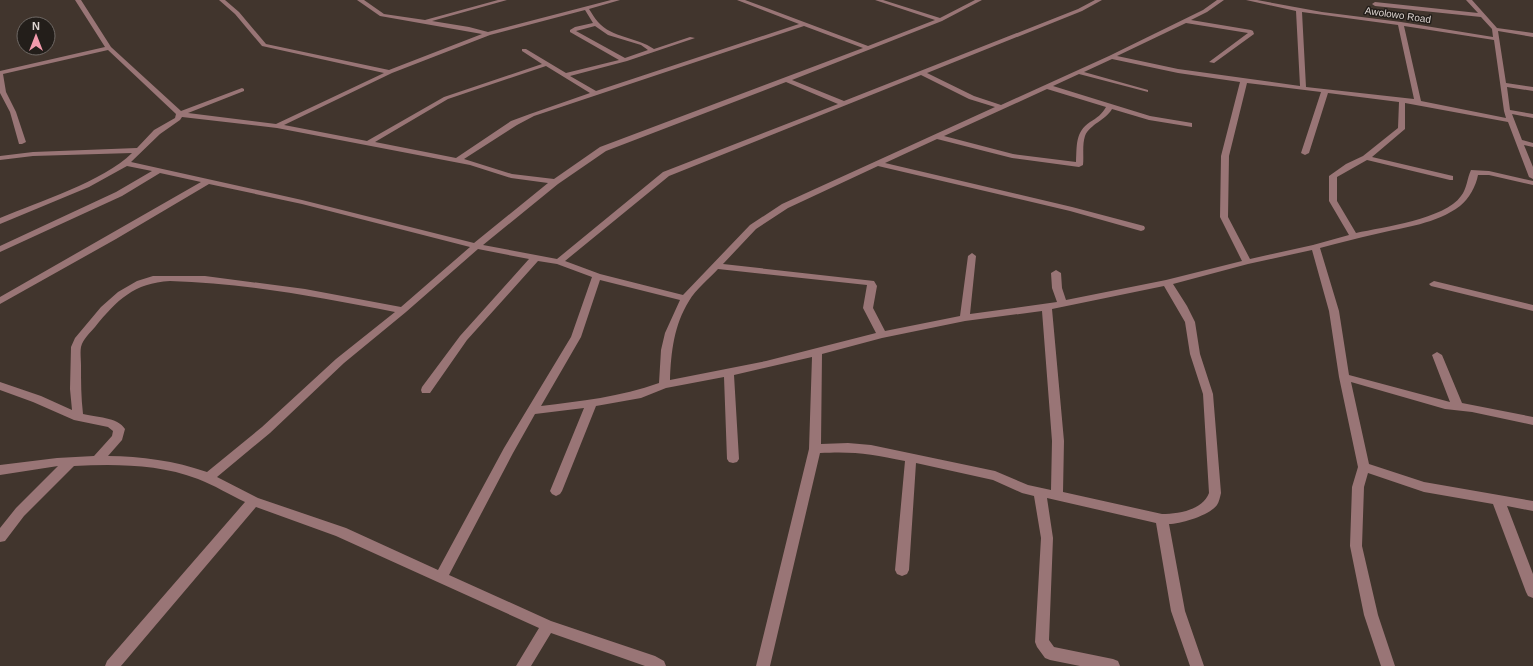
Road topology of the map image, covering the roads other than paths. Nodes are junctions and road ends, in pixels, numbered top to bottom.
1 (78, 0) edge
2 (222, 0) edge
3 (360, 0) edge
4 (504, 0) edge
5 (617, 0) edge
6 (740, 0) edge
7 (878, 0) edge
8 (979, 0) edge
9 (1099, 0) edge
10 (1221, 0) edge
11 (1248, 0) edge
12 (1416, 0) edge
13 (1468, 0) edge
14 (1375, 4) dead end
15 (586, 8) junction
16 (1424, 9) junction
17 (1299, 10) junction
18 (1482, 15) junction
19 (940, 20) junction
20 (1186, 21) junction
21 (423, 22) junction
22 (596, 24) junction
23 (804, 24) junction
24 (1401, 24) junction
25 (1495, 29) junction
26 (488, 34) junction
27 (1533, 35) edge
28 (692, 38) dead end
29 (1497, 39) junction
30 (108, 48) junction
31 (868, 48) junction
32 (524, 50) dead end
33 (652, 51) junction
34 (1111, 57) junction
35 (625, 60) junction
36 (1212, 62) dead end
37 (547, 64) junction
38 (390, 72) junction
39 (1078, 72) junction
40 (0, 74) edge
41 (922, 74) junction
42 (566, 75) junction
43 (786, 80) junction
44 (1244, 81) junction
45 (1503, 84) junction
46 (1046, 86) junction
47 (1303, 89) junction
48 (1533, 89) edge
49 (242, 90) dead end
50 (1146, 91) dead end
51 (1325, 91) junction
52 (596, 94) junction
53 (3, 99) edge
54 (1402, 100) junction
55 (1418, 102) junction
56 (845, 104) junction
57 (1110, 106) junction
58 (991, 109) junction
59 (1507, 111) junction
60 (180, 114) junction
61 (1533, 116) edge
62 (1512, 122) junction
63 (277, 126) junction
64 (1189, 126) dead end
65 (938, 137) junction
66 (22, 142) dead end
67 (1519, 142) junction
68 (368, 144) junction
69 (1533, 145) edge
70 (140, 150) junction
71 (1305, 153) dead end
72 (0, 158) edge
73 (1366, 158) junction
74 (457, 160) junction
75 (126, 163) junction
76 (879, 164) junction
77 (159, 170) junction
78 (1532, 173) edge
79 (1450, 178) dead end
80 (207, 182) junction
81 (555, 182) junction
82 (1533, 183) edge
83 (0, 221) edge
84 (1141, 228) dead end
85 (1354, 236) junction
86 (476, 246) junction
87 (1315, 248) junction
88 (0, 249) edge
89 (972, 256) dead end
90 (535, 258) junction
91 (559, 262) junction
92 (1247, 262) junction
93 (716, 266) junction
94 (1056, 273) dead end
95 (597, 276) junction
96 (1167, 283) junction
97 (1434, 284) dead end
98 (685, 299) junction
99 (0, 301) edge
100 (1062, 304) junction
101 (1047, 306) junction
102 (1533, 308) edge
103 (403, 310) junction
104 (966, 318) junction
105 (882, 335) junction
106 (817, 352) junction
107 (1437, 355) dead end
108 (729, 373) junction
109 (1344, 377) junction
110 (664, 385) junction
111 (0, 386) edge
112 (426, 390) dead end
113 (592, 403) junction
114 (1458, 407) junction
115 (531, 411) junction
116 (78, 417) junction
117 (1533, 421) edge
118 (815, 449) junction
119 (911, 457) junction
120 (733, 459) dead end
121 (97, 460) junction
122 (72, 461) junction
123 (1364, 467) junction
124 (0, 470) edge
125 (208, 478) junction
126 (556, 491) dead end
127 (1040, 492) junction
128 (1057, 496) junction
129 (1498, 500) junction
130 (254, 501) junction
131 (1533, 506) edge
132 (1162, 519) junction
133 (0, 537) edge
134 (902, 570) dead end
135 (440, 578) junction
136 (1533, 592) edge
137 (548, 626) junction
138 (112, 666) edge
139 (523, 666) edge
140 (659, 666) edge
141 (763, 666) edge
142 (1113, 666) edge
143 (1197, 666) edge
144 (1388, 666) edge

1 - 30 street
2 - 38 street
3 - 21 street
4 - 21 street
5 - 15 street
6 - 23 street
7 - 19 street
8 - 19 street
9 - 41 street
10 - 20 street
11 - 17 street, Awolowo Road
12 - 16 street
13 - 18 street
14 - 16 street
15 - 22 street
15 - 26 street
16 - 18 street
17 - 24 street, Awolowo Road
17 - 47 street
18 - 25 street
19 - 31 street
20 - 34 street
20 - 36 street
21 - 26 street
22 - 33 street
22 - 35 street
23 - 31 street
23 - 52 street
24 - 29 street, Awolowo Road
24 - 55 street
25 - 27 street
25 - 29 street
26 - 38 street
28 - 33 street
29 - 45 street
30 - 40 street
30 - 60 street
31 - 43 street
32 - 37 street
33 - 35 street
34 - 39 street
34 - 44 street
35 - 42 street
37 - 42 street
37 - 68 street
38 - 63 street
39 - 46 street
39 - 50 street
40 - 53 street
41 - 56 street
41 - 58 street
42 - 52 street
43 - 56 street
43 - 81 street
44 - 47 street
44 - 92 street
45 - 48 street
45 - 59 street
46 - 57 street
46 - 58 street
47 - 51 street
49 - 60 street
51 - 54 street
51 - 71 street
52 - 74 street
53 - 66 street
54 - 55 street
54 - 73 street
55 - 62 street
56 - 91 street
57 - 64 street
57 - 65 street
58 - 65 street
59 - 61 street
59 - 62 street
60 - 63 street
60 - 70 street
62 - 67 street
63 - 68 street
65 - 76 street
67 - 69 street
67 - 78 street
68 - 74 street
70 - 72 street
70 - 75 street
73 - 79 street
73 - 85 street
74 - 81 street
75 - 77 street
75 - 83 street
76 - 84 street
76 - 93 street
77 - 80 street
77 - 88 street
80 - 86 street
80 - 99 street
81 - 86 street
82 - 85 street
85 - 87 street
86 - 90 street
86 - 103 street
87 - 92 street
87 - 109 street
89 - 104 street
90 - 91 street
90 - 112 street
91 - 95 street
92 - 96 street
93 - 98 street
93 - 105 street
94 - 100 street
95 - 98 street
95 - 115 street
96 - 100 street
96 - 132 street
97 - 102 street
98 - 110 street
100 - 101 street
101 - 104 street
101 - 128 street
103 - 116 street
103 - 125 street
104 - 105 street
105 - 106 street
106 - 108 street
106 - 118 street
107 - 114 street
108 - 110 street
108 - 120 street
109 - 114 street
109 - 123 street
110 - 113 street
111 - 116 street
113 - 115 street
113 - 126 street
114 - 117 street
115 - 135 street
116 - 121 street
118 - 119 street
118 - 141 street
119 - 127 street
119 - 134 street
121 - 122 street
121 - 125 street
122 - 124 street
122 - 133 street
123 - 129 street
123 - 144 street
125 - 130 street
127 - 128 street
127 - 142 street
128 - 132 street
129 - 131 street
129 - 136 street
130 - 135 street
130 - 138 street
132 - 143 street
135 - 137 street
137 - 139 street
137 - 140 street

